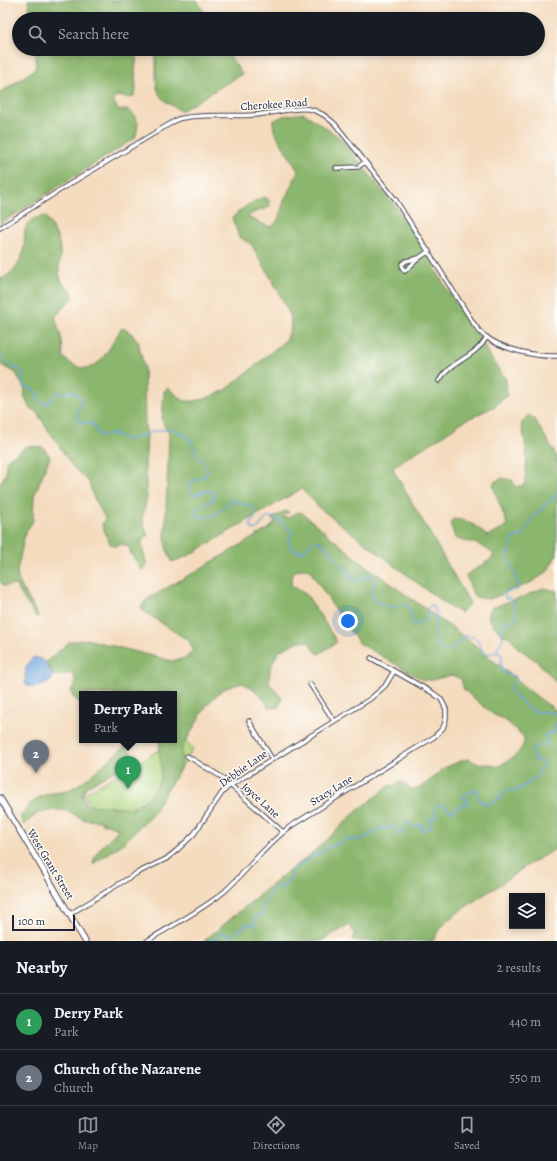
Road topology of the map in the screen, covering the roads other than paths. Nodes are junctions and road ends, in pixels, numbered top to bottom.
1 (365, 162) junction
2 (336, 168) dead end
3 (0, 228) edge
4 (429, 251) junction
5 (419, 258) junction
6 (486, 337) junction
7 (557, 356) edge
8 (439, 381) dead end
9 (371, 658) dead end
10 (394, 671) junction
11 (310, 684) dead end
12 (249, 721) dead end
13 (334, 721) junction
14 (187, 756) dead end
15 (272, 759) junction
16 (231, 785) junction
17 (0, 798) edge
18 (283, 832) junction
19 (70, 914) junction
20 (84, 941) edge
21 (147, 941) edge

1 - 2 street
1 - 3 street, Cherokee Road
1 - 4 street, Cherokee Road
4 - 5 street
4 - 6 street, Cherokee Road
5 - 5 street
6 - 7 street, Cherokee Road
6 - 8 street
9 - 10 street, Stacy Lane
10 - 13 street, Debbie Lane
10 - 18 street, Stacy Lane
11 - 13 street
12 - 15 street
13 - 15 street, Debbie Lane
14 - 16 street, Joyce Lane
15 - 16 street, Debbie Lane
16 - 18 street, Joyce Lane
16 - 19 street, Debbie Lane
17 - 19 main road, West Grant Street
18 - 21 street, Stacy Lane
19 - 20 main road, West Grant Street

